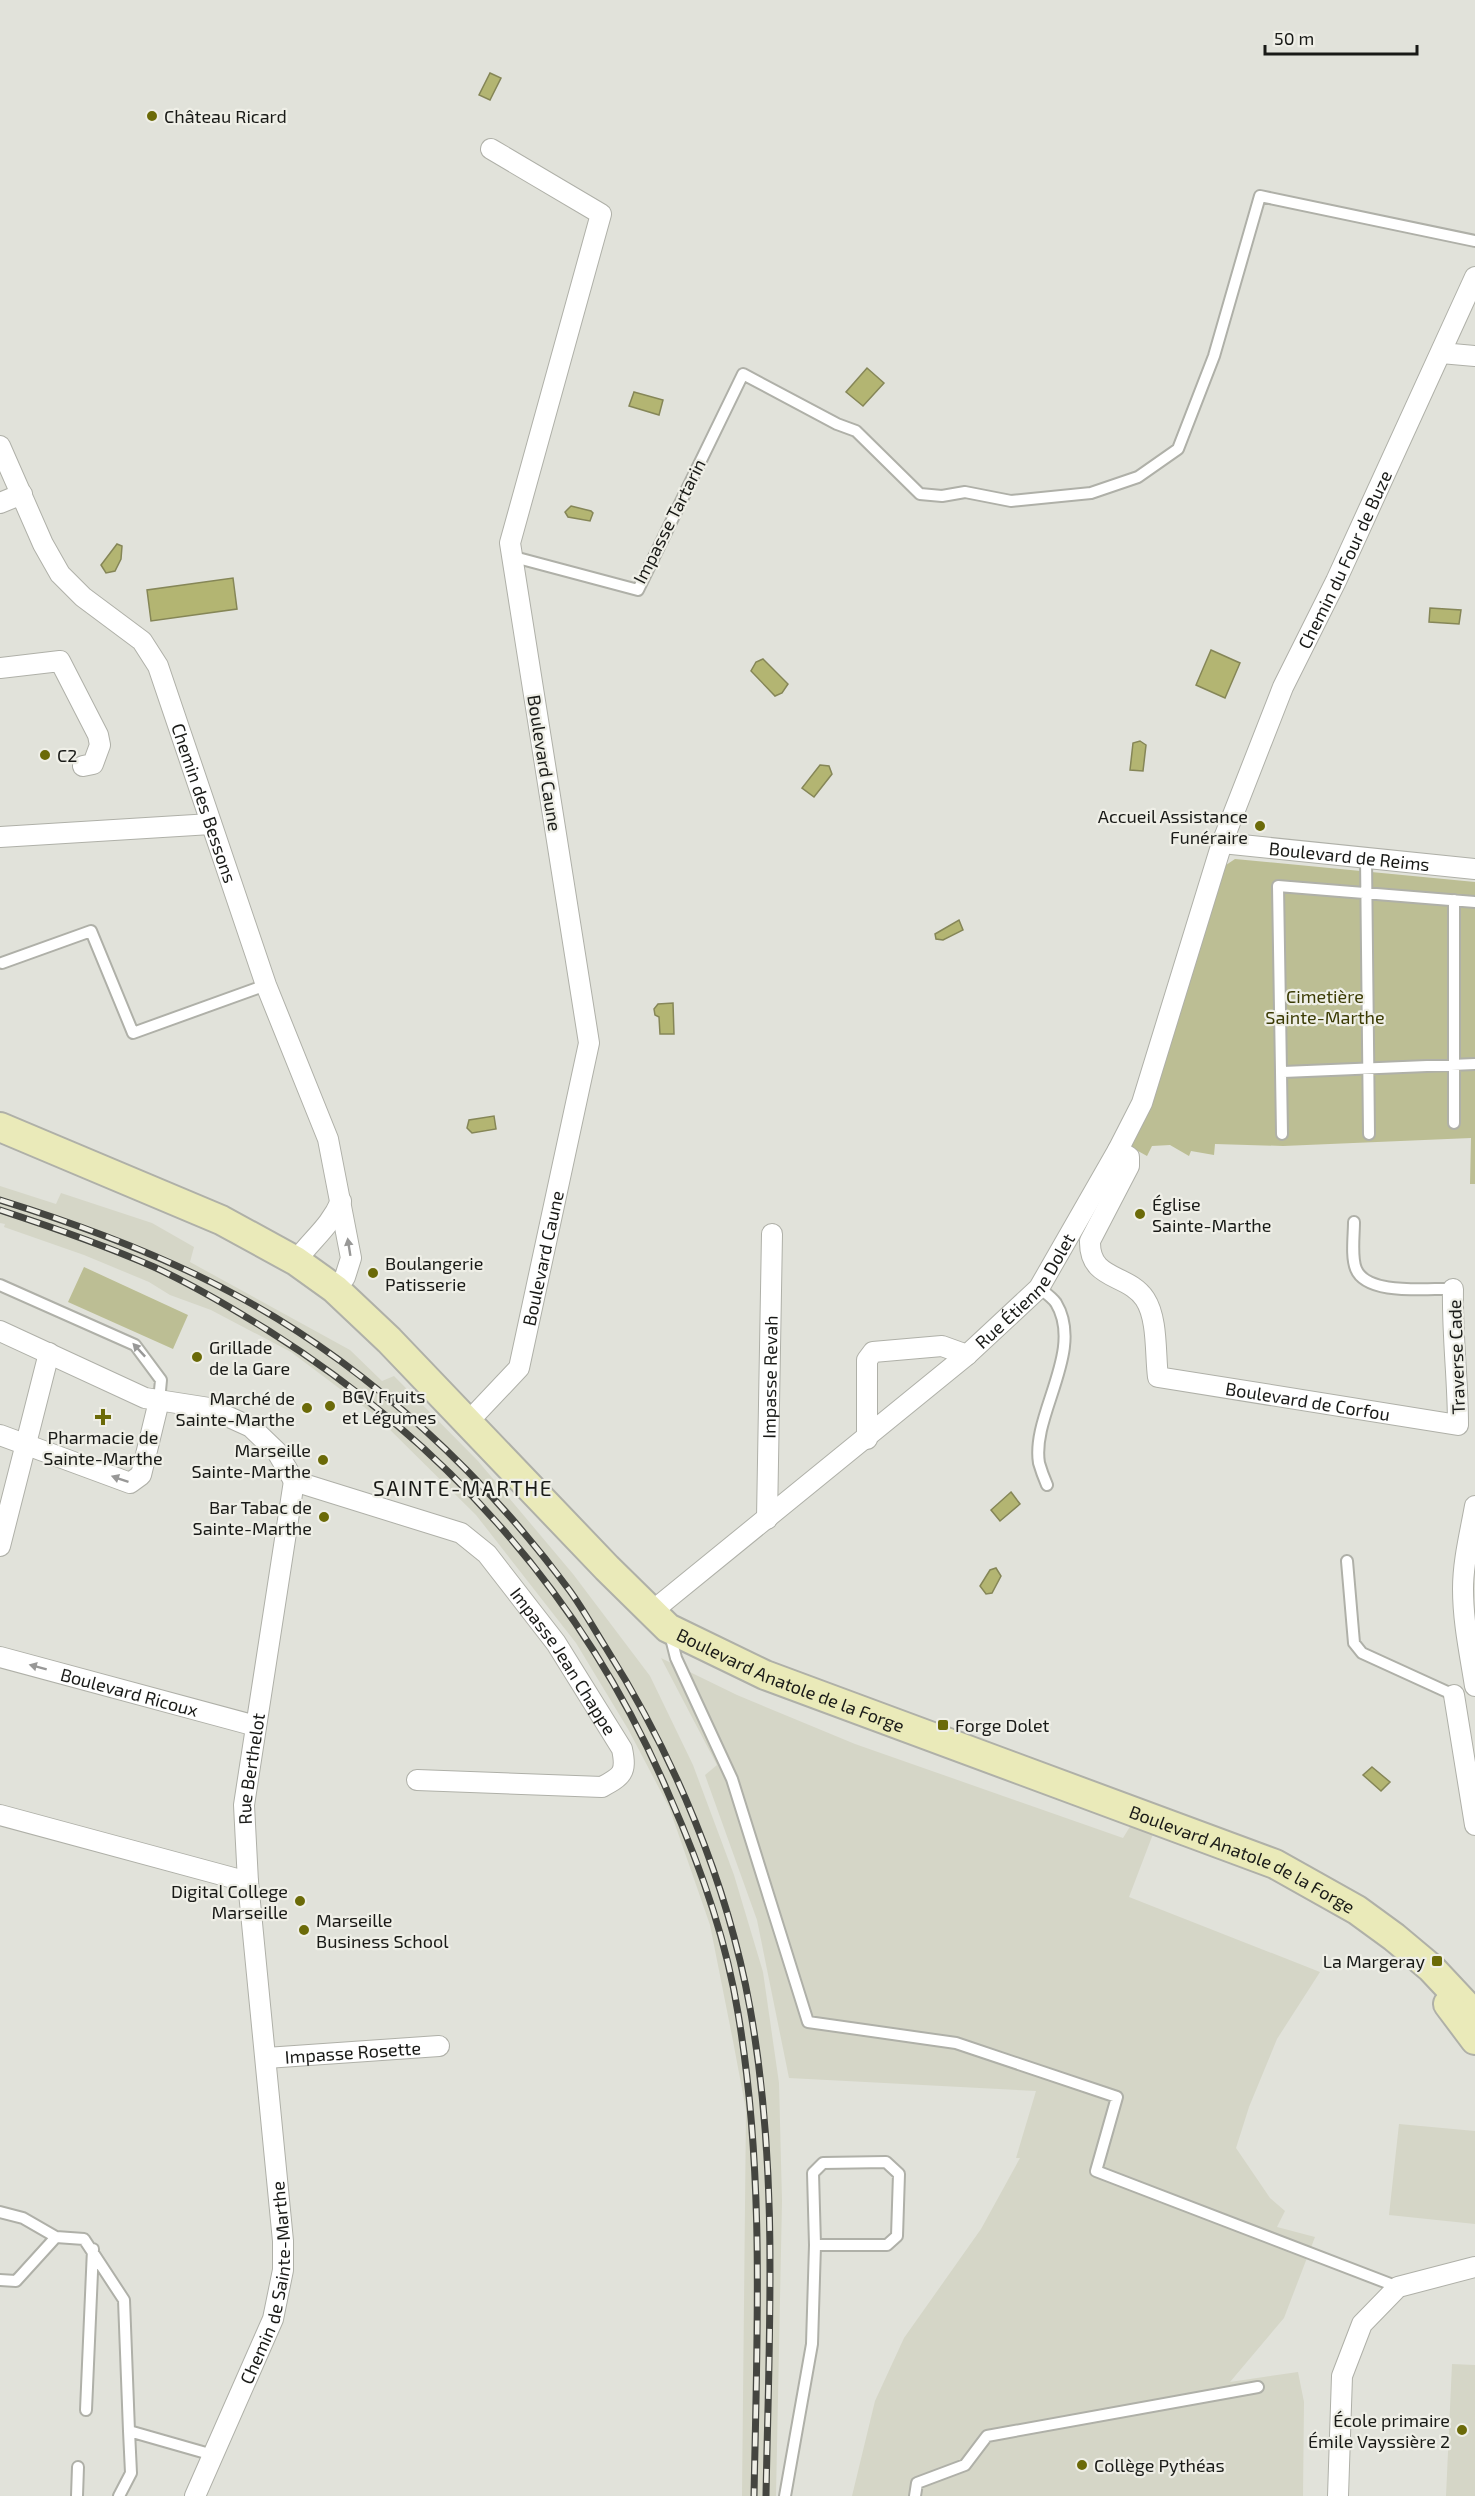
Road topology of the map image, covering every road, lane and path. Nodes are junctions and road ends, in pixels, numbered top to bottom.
1 (491, 149) dead end
2 (1475, 242) edge
3 (1475, 277) edge
4 (1441, 352) junction
5 (1475, 356) edge
6 (0, 446) edge
7 (22, 494) junction
8 (0, 503) edge
9 (514, 557) junction
10 (0, 668) edge
11 (83, 766) dead end
12 (211, 825) junction
13 (0, 837) edge
14 (1222, 843) junction
15 (1366, 858) junction
16 (1475, 869) edge
17 (1366, 893) junction
18 (1454, 900) junction
19 (1475, 902) edge
20 (2, 963) dead end
21 (266, 985) junction
22 (1454, 1064) junction
23 (1475, 1064) edge
24 (1368, 1068) junction
25 (1283, 1072) junction
26 (1454, 1123) dead end
27 (0, 1127) edge
28 (1282, 1134) dead end
29 (1369, 1134) dead end
30 (1118, 1150) junction
31 (341, 1201) junction
32 (1354, 1222) dead end
33 (772, 1234) dead end
34 (296, 1261) junction
35 (0, 1285) edge
36 (1039, 1288) junction
37 (335, 1289) junction
38 (1453, 1289) joint
39 (0, 1331) edge
40 (49, 1353) junction
41 (967, 1356) junction
42 (159, 1401) junction
43 (467, 1423) junction
44 (1458, 1425) joint
45 (0, 1436) edge
46 (867, 1439) junction
47 (25, 1444) junction
48 (294, 1481) junction
49 (1047, 1485) dead end
50 (1475, 1506) edge
51 (767, 1519) junction
52 (0, 1546) edge
53 (1347, 1561) dead end
54 (659, 1620) junction
55 (0, 1657) edge
56 (1475, 1686) edge
57 (1454, 1695) joint
58 (256, 1726) junction
59 (417, 1780) dead end
60 (0, 1815) edge
61 (1475, 1826) edge
62 (248, 1882) junction
63 (1394, 1937) junction
64 (1475, 2015) edge
65 (1475, 2040) edge
66 (439, 2046) dead end
67 (266, 2058) junction
68 (0, 2212) edge
69 (56, 2237) junction
70 (815, 2245) junction
71 (93, 2249) junction
72 (1475, 2267) edge
73 (0, 2280) edge
74 (1398, 2287) junction
75 (1258, 2387) dead end
76 (86, 2410) dead end
77 (129, 2431) junction
78 (213, 2455) junction
79 (78, 2467) dead end
80 (77, 2496) edge
81 (120, 2496) edge
82 (195, 2496) edge
83 (785, 2496) edge
84 (915, 2496) edge
85 (1338, 2496) edge

1 - 9 street, Boulevard Caune
2 - 9 lane, Impasse Tartarin
3 - 4 street, Chemin du Four de Buze
4 - 5 street
4 - 14 street, Chemin du Four de Buze
6 - 7 street, Chemin des Bessons
7 - 8 street
7 - 12 street, Chemin des Bessons
9 - 43 street, Boulevard Caune
10 - 11 street
12 - 13 street
12 - 21 street, Chemin des Bessons
14 - 15 street, Boulevard de Reims
14 - 30 street, Rue Étienne Dolet
15 - 16 street, Boulevard de Reims
15 - 17 lane
17 - 18 lane
17 - 24 lane
17 - 25 lane
18 - 19 lane
18 - 22 lane
20 - 21 lane
21 - 31 street, Chemin des Bessons
22 - 23 lane
22 - 24 lane
22 - 26 lane
24 - 25 lane
24 - 29 lane
25 - 28 lane
27 - 34 main road, Boulevard Anatole de la Forge
30 - 36 street, Rue Étienne Dolet
30 - 44 street, Boulevard de Corfou
31 - 34 street
37 -> 31 street, Chemin des Bessons
32 - 38 lane
33 - 51 street, Impasse Revah
34 - 37 main road, Boulevard Anatole de la Forge
42 -> 35 lane
36 - 41 street, Rue Étienne Dolet
36 - 49 lane
37 - 43 main road, Boulevard Anatole de la Forge
38 - 44 street, Traverse Cade
39 - 40 street
40 - 42 street
40 - 47 street
41 - 46 street, Rue Étienne Dolet
41 - 46 street
42 -> 47 street
42 - 48 street
43 - 54 main road, Boulevard Anatole de la Forge
45 - 47 street
46 - 51 street, Rue Étienne Dolet
47 - 52 street
48 - 58 street, Rue Berthelot
48 - 59 street, Impasse Jean Chappe
50 - 56 street
51 - 54 street, Rue Étienne Dolet
53 - 57 lane
54 - 63 main road, Boulevard Anatole de la Forge
54 - 74 lane
58 -> 55 street, Boulevard Ricoux
57 - 61 street
58 - 62 street, Rue Berthelot
60 - 62 street
62 - 67 street, Rue Berthelot
63 - 64 main road, Boulevard Anatole de la Forge
63 - 65 main road, Boulevard Anatole de la Forge
66 - 67 street, Impasse Rosette
67 - 78 street, Chemin de Sainte-Marthe
68 - 69 lane
69 - 71 lane
69 - 73 lane
70 - 70 lane
70 - 83 lane
71 - 76 lane
71 - 77 lane
72 - 74 street
74 - 85 street
75 - 84 lane
77 - 78 lane
77 - 81 lane
78 - 82 street, Chemin de Sainte-Marthe
79 - 80 lane

